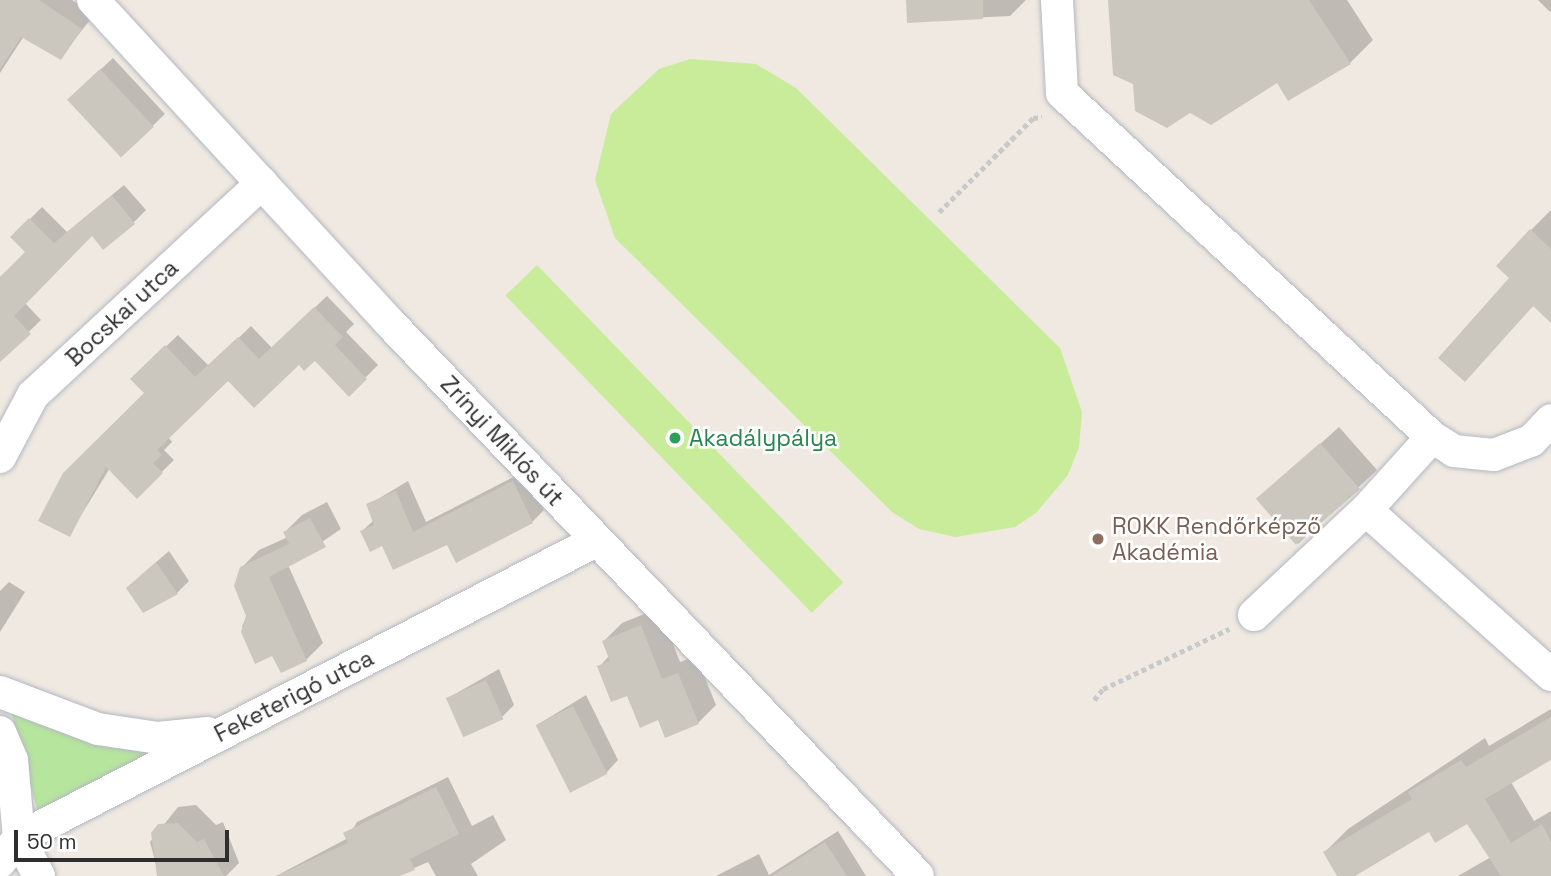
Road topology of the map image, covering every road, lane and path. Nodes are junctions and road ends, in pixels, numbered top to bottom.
1 (93, 0) edge
2 (1057, 0) edge
3 (1082, 114) junction
4 (262, 183) junction
5 (939, 212) dead end
6 (1551, 420) edge
7 (1432, 437) junction
8 (0, 457) edge
9 (1366, 510) junction
10 (596, 541) junction
11 (1254, 615) joint
12 (1551, 675) edge
13 (0, 692) edge
14 (1094, 700) dead end
15 (225, 731) junction
16 (0, 732) edge
17 (10, 850) edge
18 (39, 876) edge
19 (918, 876) edge

1 - 4 street, Zrínyi Miklós út
2 - 3 street
3 - 5 path
3 - 7 street
4 - 8 street, Bocskai utca
4 - 10 street, Zrínyi Miklós út
6 - 7 street
7 - 9 street
9 - 11 street
9 - 12 street
10 - 15 street, Feketerigó utca
10 - 19 street, Zrínyi Miklós út
11 - 14 path
13 - 15 street
15 - 17 street, Feketerigó utca
16 - 17 street
17 - 18 street

